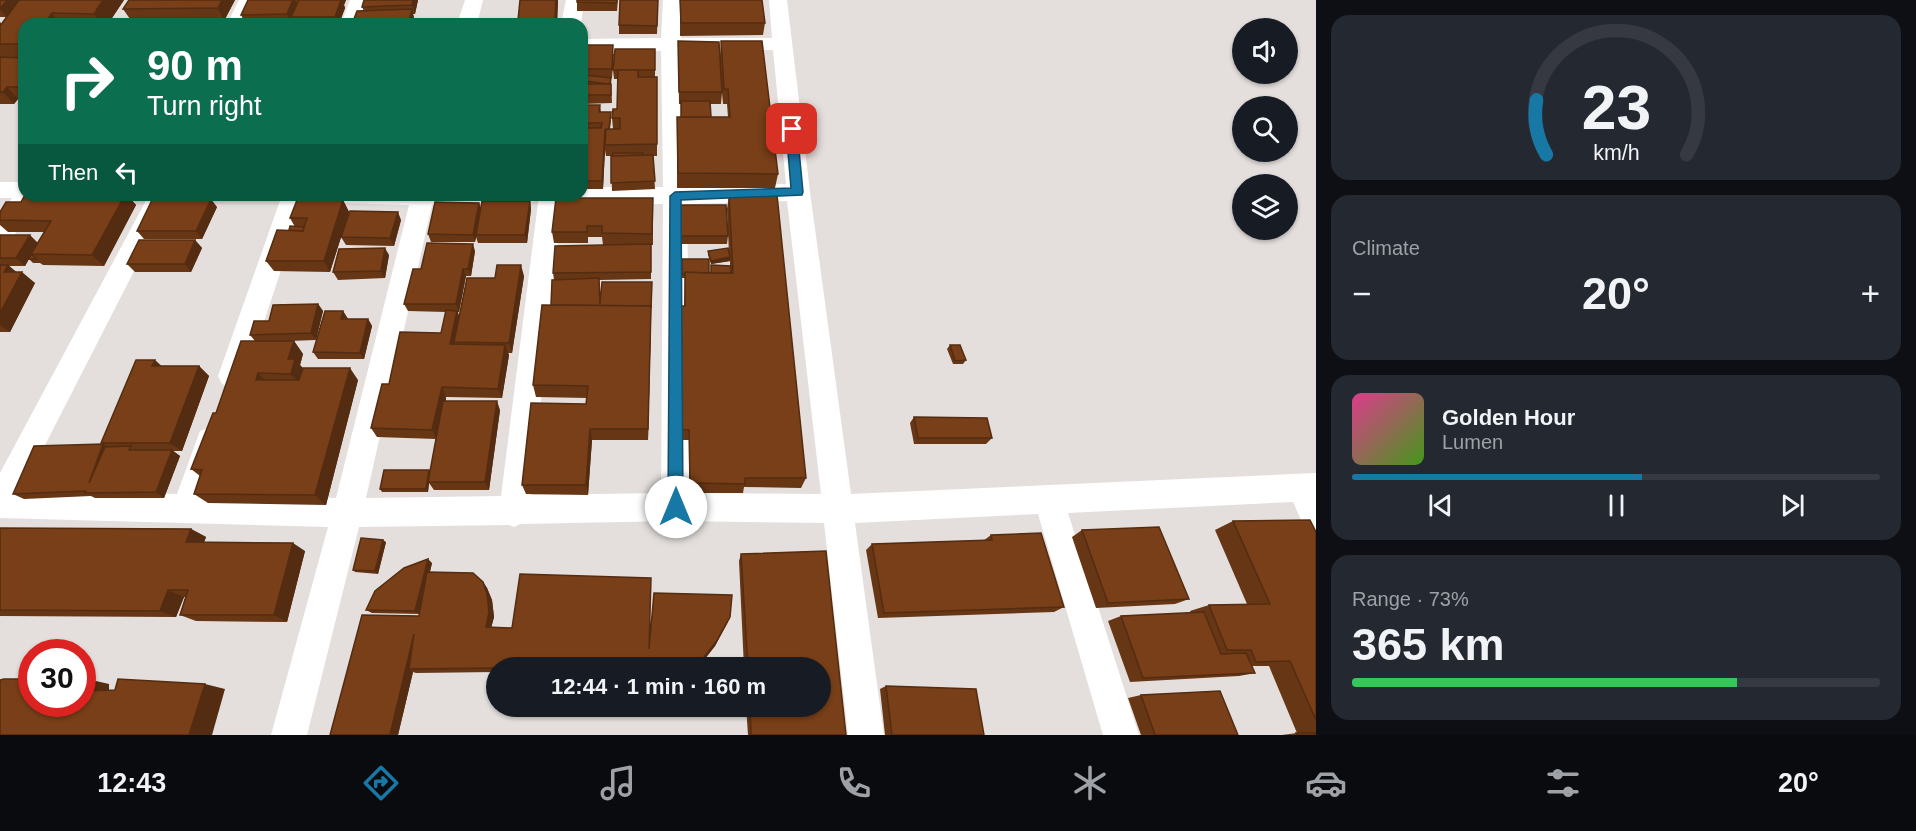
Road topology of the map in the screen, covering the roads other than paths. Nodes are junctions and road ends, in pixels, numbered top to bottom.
1 (248, 0) edge
2 (359, 0) edge
3 (474, 0) edge
4 (575, 0) edge
5 (672, 0) edge
6 (778, 0) edge
7 (240, 18) edge
8 (353, 18) edge
9 (469, 18) edge
10 (572, 18) edge
11 (671, 43) junction
12 (784, 44) junction
13 (588, 45) edge
14 (0, 190) edge
15 (18, 190) edge
16 (798, 192) junction
17 (588, 195) edge
18 (675, 196) junction
19 (22, 201) edge
20 (158, 201) edge
21 (292, 201) edge
22 (422, 201) edge
23 (550, 201) edge
24 (0, 237) edge
25 (1308, 487) edge
26 (1049, 499) junction
27 (0, 504) edge
28 (676, 507) junction
29 (187, 508) junction
30 (838, 509) junction
31 (514, 512) junction
32 (347, 513) junction
33 (1316, 519) edge
34 (289, 735) edge
35 (866, 735) edge
36 (1121, 735) edge

1 - 7 street
2 - 8 street
3 - 9 street
4 - 10 street
5 - 11 street
6 - 12 street
11 - 12 street
11 - 13 street
11 - 18 street
12 - 16 street
14 - 15 street
16 - 18 street
16 - 30 street
17 - 18 street
18 - 28 street
19 - 24 street
20 - 27 street
21 - 29 street
22 - 32 street
23 - 31 street
25 - 26 street
25 - 33 street
26 - 30 street
26 - 36 street
27 - 29 street
28 - 30 street
28 - 31 street
29 - 32 street
30 - 35 street
31 - 32 street
32 - 34 street

